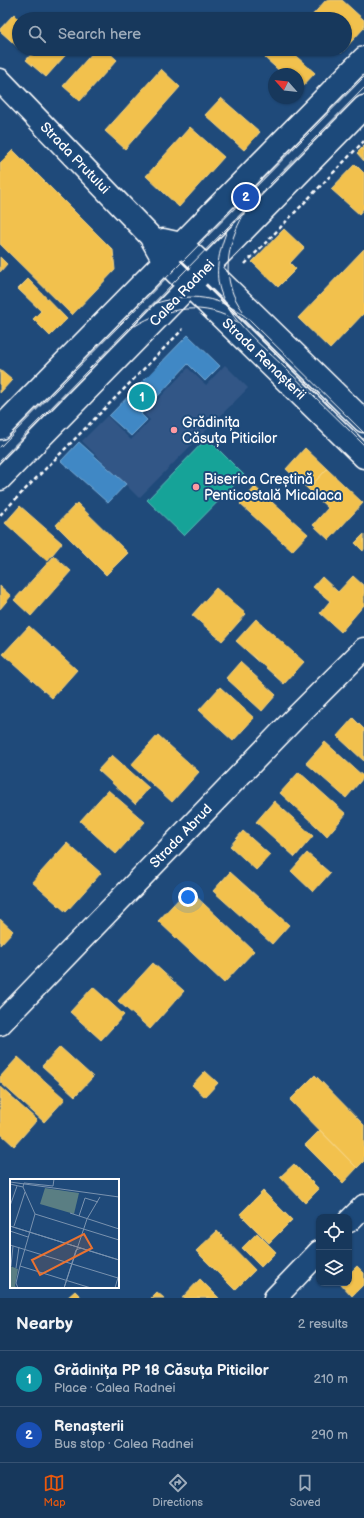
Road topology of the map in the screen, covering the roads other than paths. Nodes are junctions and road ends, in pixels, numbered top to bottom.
1 (364, 58) edge
2 (0, 80) edge
3 (364, 107) edge
4 (150, 236) junction
5 (181, 244) junction
6 (164, 262) junction
7 (207, 268) junction
8 (189, 286) junction
9 (364, 421) edge
10 (0, 428) edge
11 (364, 457) edge
12 (0, 479) edge
13 (364, 649) edge
14 (0, 1024) edge
15 (364, 1206) edge
16 (352, 1218) edge
17 (316, 1255) edge
18 (275, 1298) edge

1 - 5 street
2 - 4 street, Strada Prutului
3 - 7 street, Calea Radnei
4 - 5 street
4 - 6 street, Strada Prutului
5 - 6 street
5 - 7 street, Strada Renașterii
6 - 8 street, Strada Renașterii
6 - 10 street
7 - 8 street, Calea Radnei
7 - 9 street, Strada Renașterii
8 - 11 street, Strada Renașterii
8 - 12 street, Calea Radnei
13 - 14 street, Strada Abrud
15 - 16 street
17 - 18 street

